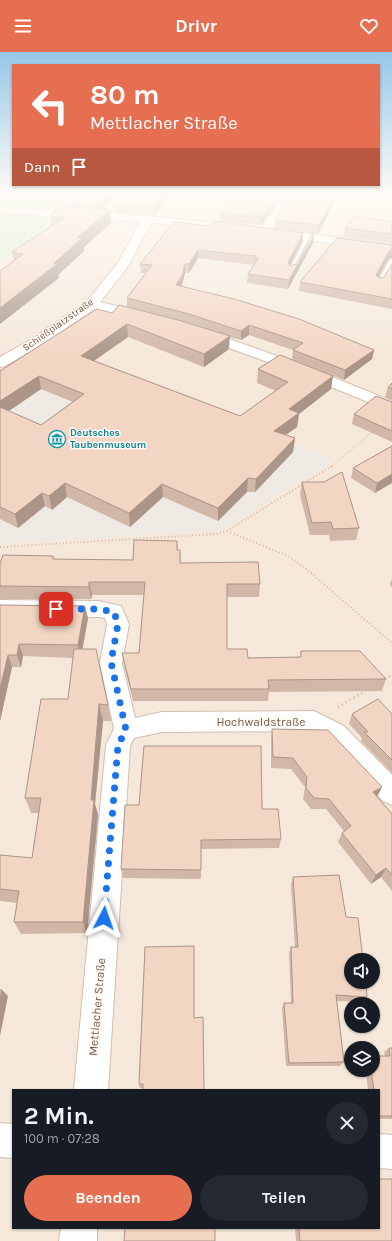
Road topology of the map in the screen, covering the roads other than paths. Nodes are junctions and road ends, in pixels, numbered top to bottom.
1 (131, 250) edge
2 (303, 250) edge
3 (392, 261) edge
4 (291, 272) edge
5 (379, 285) edge
6 (92, 304) junction
7 (155, 320) edge
8 (185, 329) edge
9 (0, 363) edge
10 (392, 407) edge
11 (0, 608) edge
12 (126, 730) junction
13 (392, 793) edge
14 (90, 1089) edge
15 (0, 1140) edge
16 (12, 1141) edge
17 (380, 1151) edge
18 (392, 1152) edge
19 (79, 1229) edge
20 (78, 1241) edge

1 - 6 street, Schießplatzstraße
2 - 4 lane
3 - 5 lane
6 - 7 street
6 - 9 street, Schießplatzstraße
8 - 10 street
11 - 12 street
12 - 13 street, Hochwaldstraße
12 - 14 street, Mettlacher Straße
15 - 16 street
17 - 18 street
19 - 20 street

